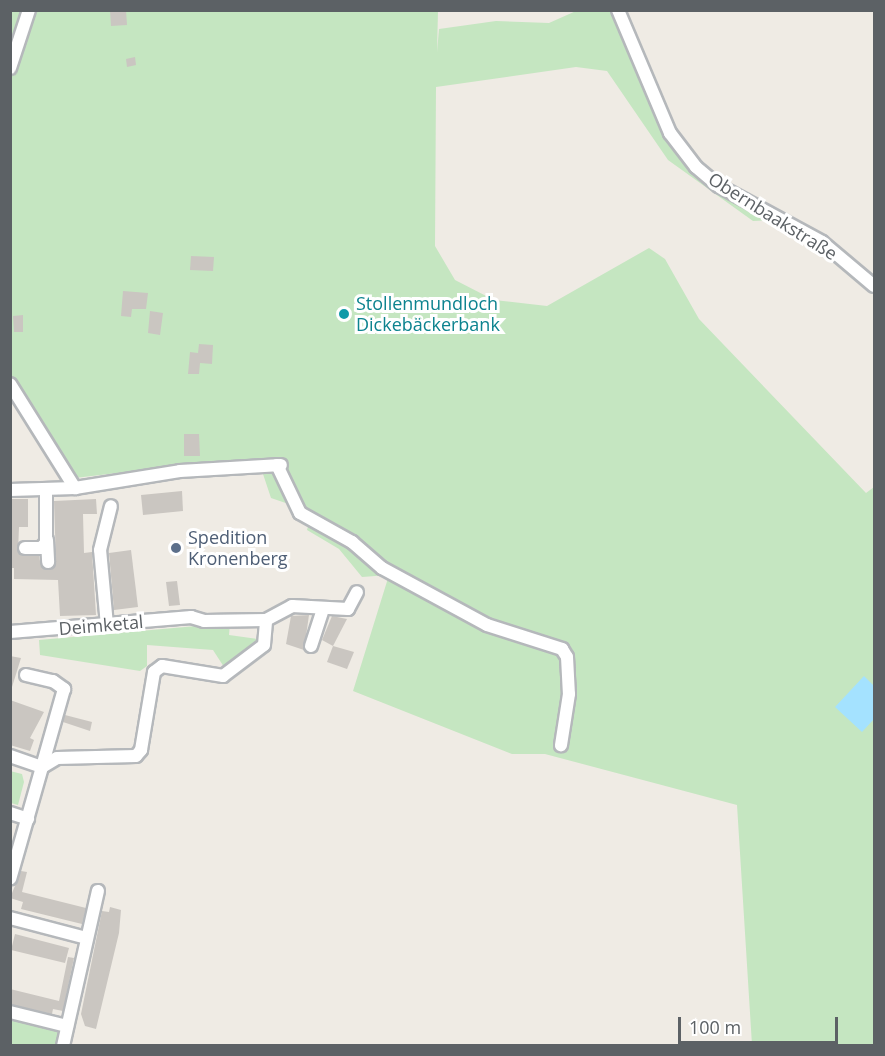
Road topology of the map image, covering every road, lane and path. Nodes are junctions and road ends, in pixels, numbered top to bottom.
1 (29, 10) edge
2 (618, 10) edge
3 (10, 68) edge
4 (874, 286) edge
5 (10, 384) edge
6 (75, 488) junction
7 (10, 490) edge
8 (46, 490) junction
9 (111, 506) dead end
10 (47, 540) junction
11 (25, 549) dead end
12 (48, 562) dead end
13 (357, 592) dead end
14 (323, 609) junction
15 (266, 620) junction
16 (107, 625) junction
17 (10, 632) edge
18 (311, 646) dead end
19 (26, 675) dead end
20 (561, 745) dead end
21 (10, 756) edge
22 (42, 766) junction
23 (10, 813) edge
24 (28, 819) junction
25 (10, 879) edge
26 (98, 891) dead end
27 (10, 918) edge
28 (86, 938) junction
29 (10, 1012) edge
30 (68, 1026) junction
31 (63, 1046) edge

1 - 3 street
2 - 4 street, Obernbaakstraße
5 - 6 street
6 - 8 street
6 - 20 street
7 - 8 street
8 - 10 street
9 - 16 street
10 - 11 street
10 - 12 street
13 - 14 street
14 - 15 street
14 - 18 street
15 - 16 street, Deimketal
15 - 22 street
16 - 17 street, Deimketal
19 - 22 street
21 - 22 street
22 - 24 street
23 - 24 street
24 - 25 street
26 - 28 street
27 - 28 street
28 - 30 street
29 - 30 street
30 - 31 street

